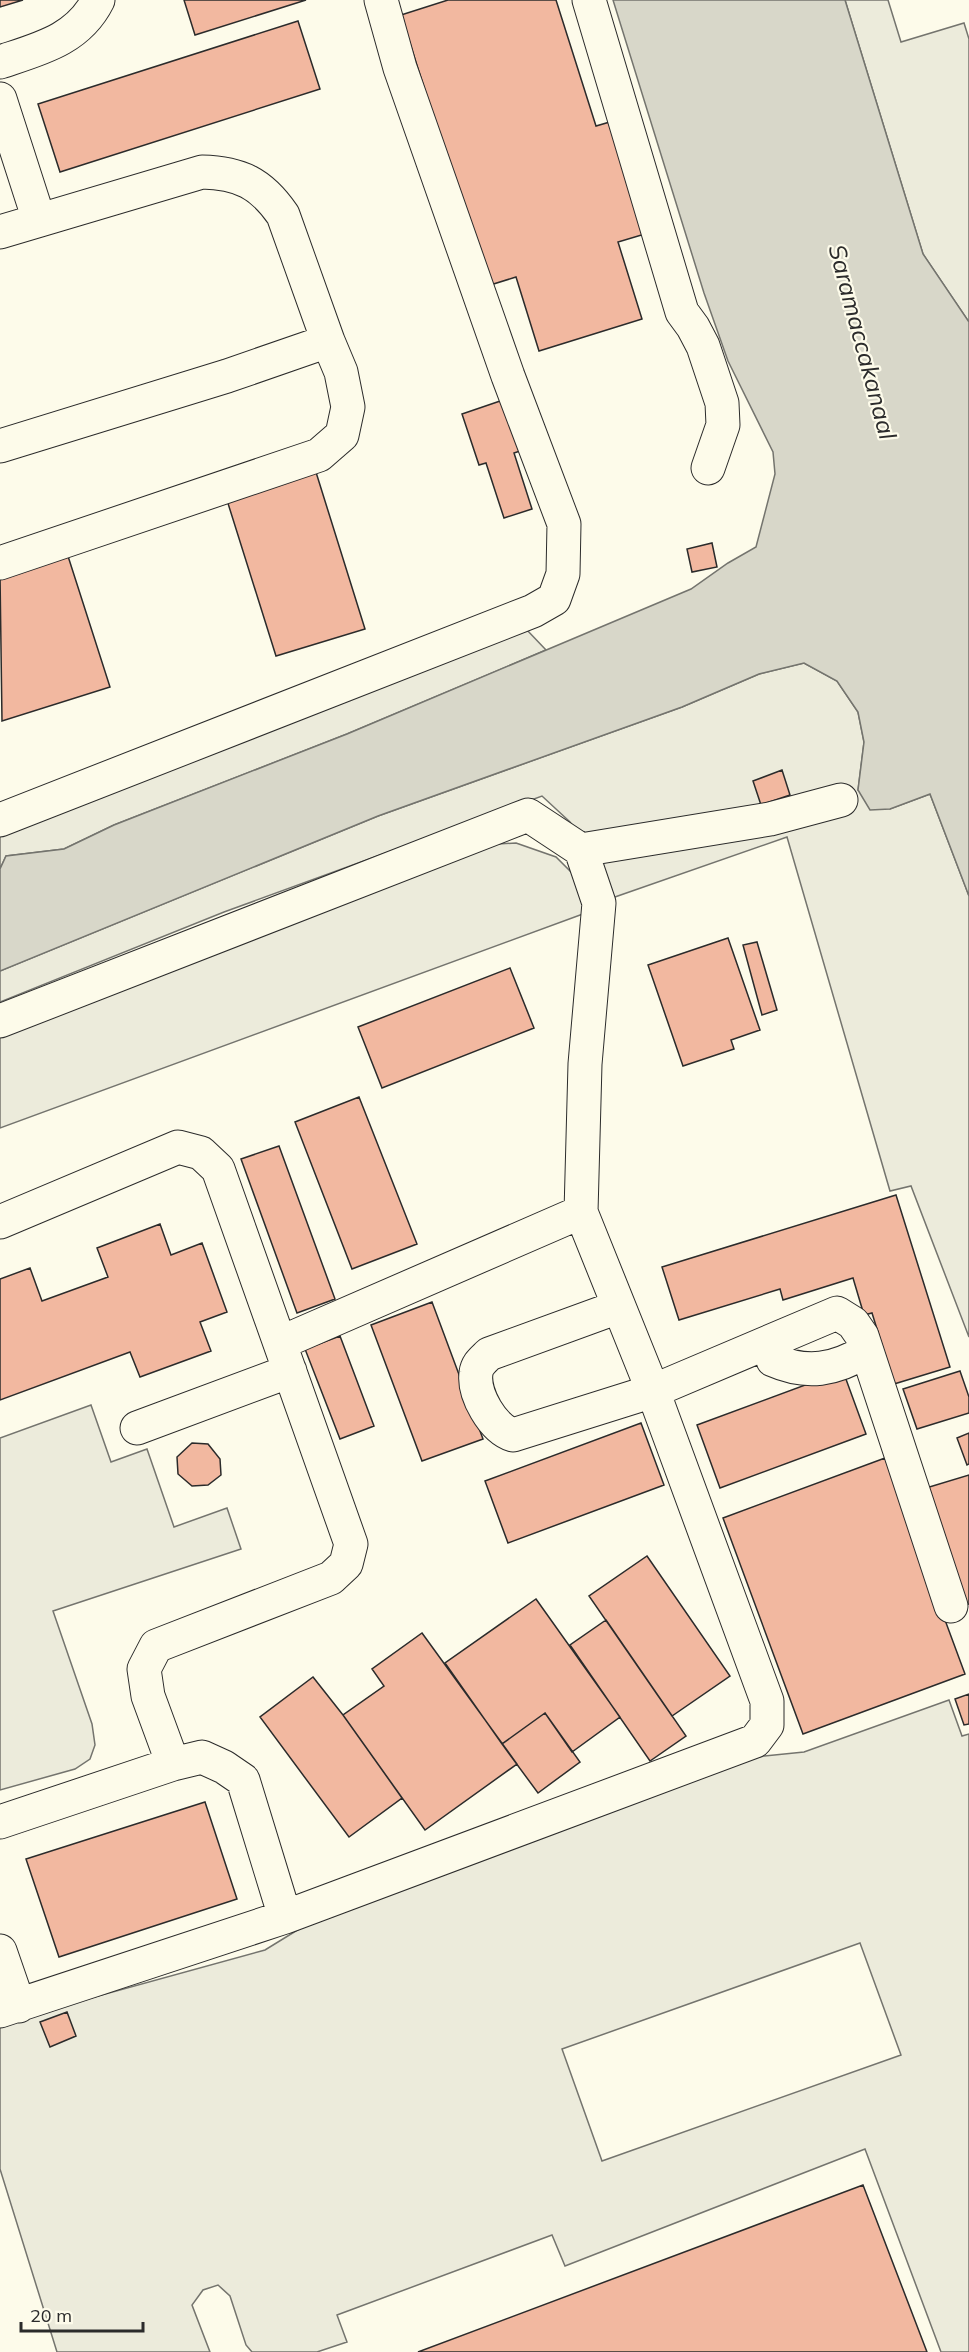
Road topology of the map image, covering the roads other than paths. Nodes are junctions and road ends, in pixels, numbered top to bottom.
1 (98, 0) edge
2 (381, 0) edge
3 (589, 0) edge
4 (0, 62) edge
5 (0, 99) edge
6 (39, 220) junction
7 (0, 232) edge
8 (328, 341) junction
9 (0, 446) edge
10 (708, 468) dead end
11 (0, 563) edge
12 (841, 800) dead end
13 (0, 820) edge
14 (580, 850) junction
15 (0, 1021) edge
16 (580, 1212) junction
17 (0, 1222) edge
18 (618, 1307) junction
19 (768, 1342) junction
20 (866, 1351) junction
21 (285, 1357) junction
22 (653, 1391) junction
23 (137, 1428) dead end
24 (951, 1606) dead end
25 (173, 1764) junction
26 (0, 1821) edge
27 (285, 1917) junction
28 (0, 1951) edge
29 (10, 2009) edge

1 - 4 lane
2 - 13 lane
3 - 10 lane
5 - 6 lane
6 - 7 lane
6 - 8 lane
8 - 9 lane
8 - 11 lane
12 - 14 lane
14 - 15 lane
14 - 16 lane
16 - 18 lane
16 - 21 lane
17 - 21 lane
18 - 22 lane
18 - 22 lane
19 - 20 lane
19 - 20 lane
19 - 22 lane
20 - 24 lane
21 - 23 lane
21 - 25 lane
22 - 27 lane
25 - 26 lane
25 - 27 lane
27 - 29 lane
28 - 29 lane

